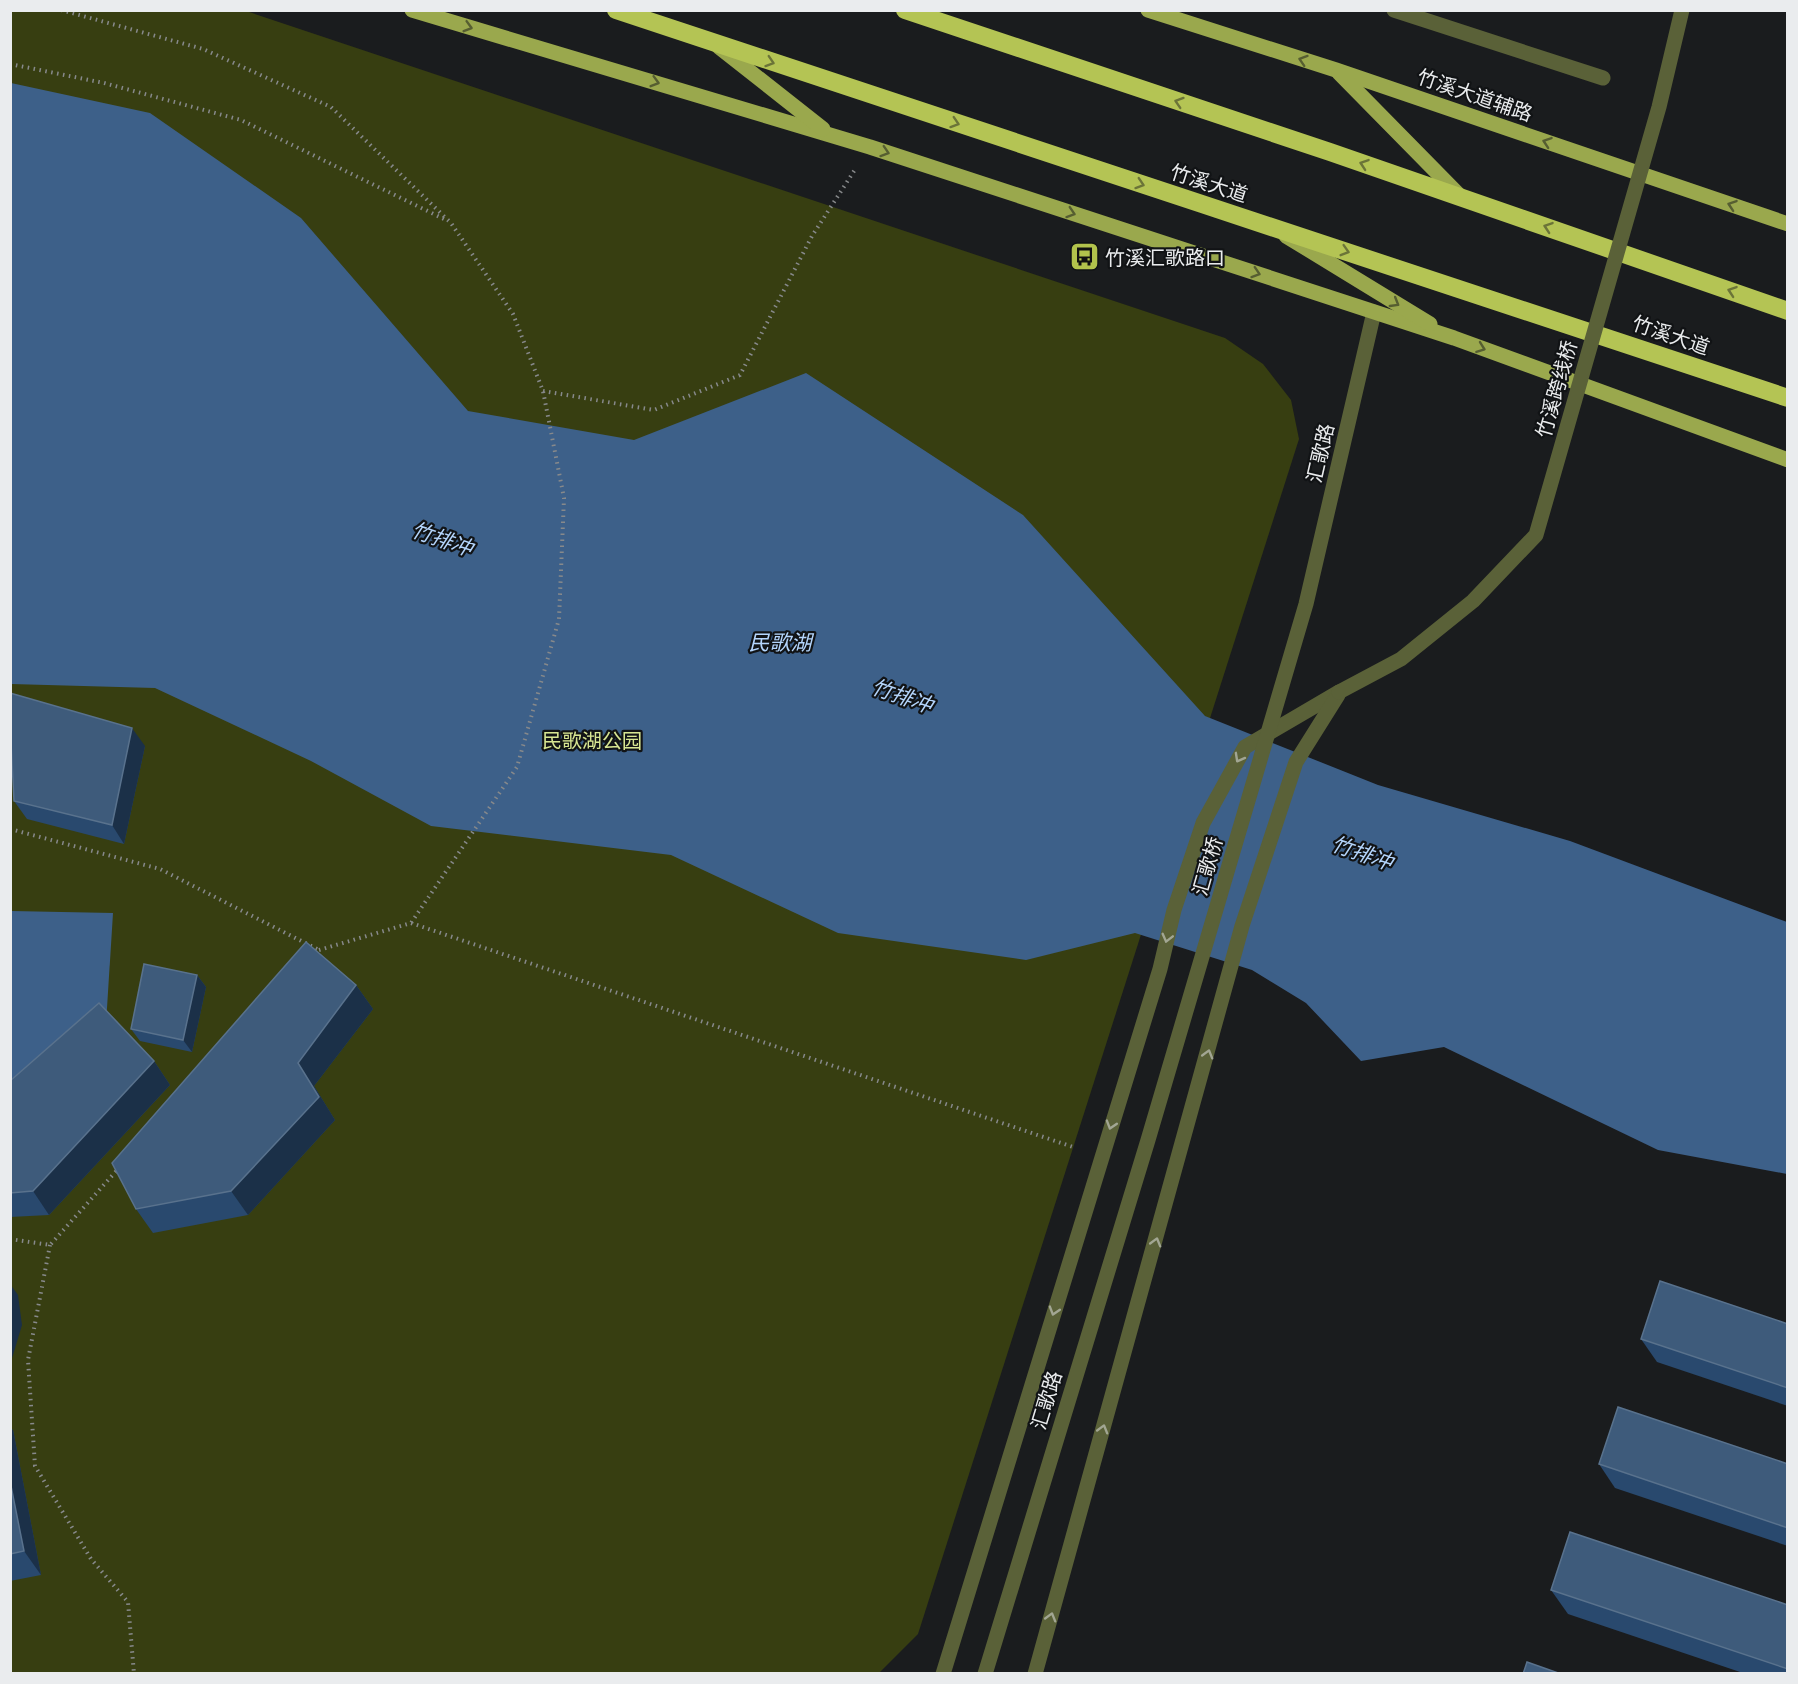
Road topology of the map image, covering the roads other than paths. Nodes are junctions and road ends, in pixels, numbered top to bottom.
1 (411, 10) edge
2 (616, 10) edge
3 (905, 10) edge
4 (1148, 10) edge
5 (1394, 10) edge
6 (1682, 10) edge
7 (714, 43) junction
8 (1336, 70) junction
9 (1603, 78) dead end
10 (830, 134) junction
11 (1461, 197) junction
12 (1788, 224) edge
13 (1274, 229) junction
14 (1788, 311) edge
15 (1374, 312) junction
16 (1454, 338) junction
17 (1788, 398) edge
18 (1788, 460) edge
19 (1306, 604) joint
20 (1339, 692) junction
21 (1148, 1140) joint
22 (943, 1674) edge
23 (985, 1674) edge
24 (1035, 1674) edge

1 -> 10 main road
2 - 7 highway, 竹溪大道
11 -> 3 highway
8 -> 4 main road, 竹溪大道辅路
5 - 9 street
6 - 20 street, 竹溪跨线桥, bridge
7 - 10 main road
7 -> 13 highway, 竹溪大道
8 - 11 main road
12 -> 8 main road, 竹溪大道辅路
10 -> 15 main road
14 -> 11 highway
13 -> 16 main road
13 -> 17 highway, 竹溪大道
15 - 16 main road
15 - 19 street, 汇歌路
16 -> 18 main road
19 - 21 street, 汇歌桥
20 -> 22 street, 竹溪跨线桥
24 -> 20 street
21 - 23 street, 汇歌路

